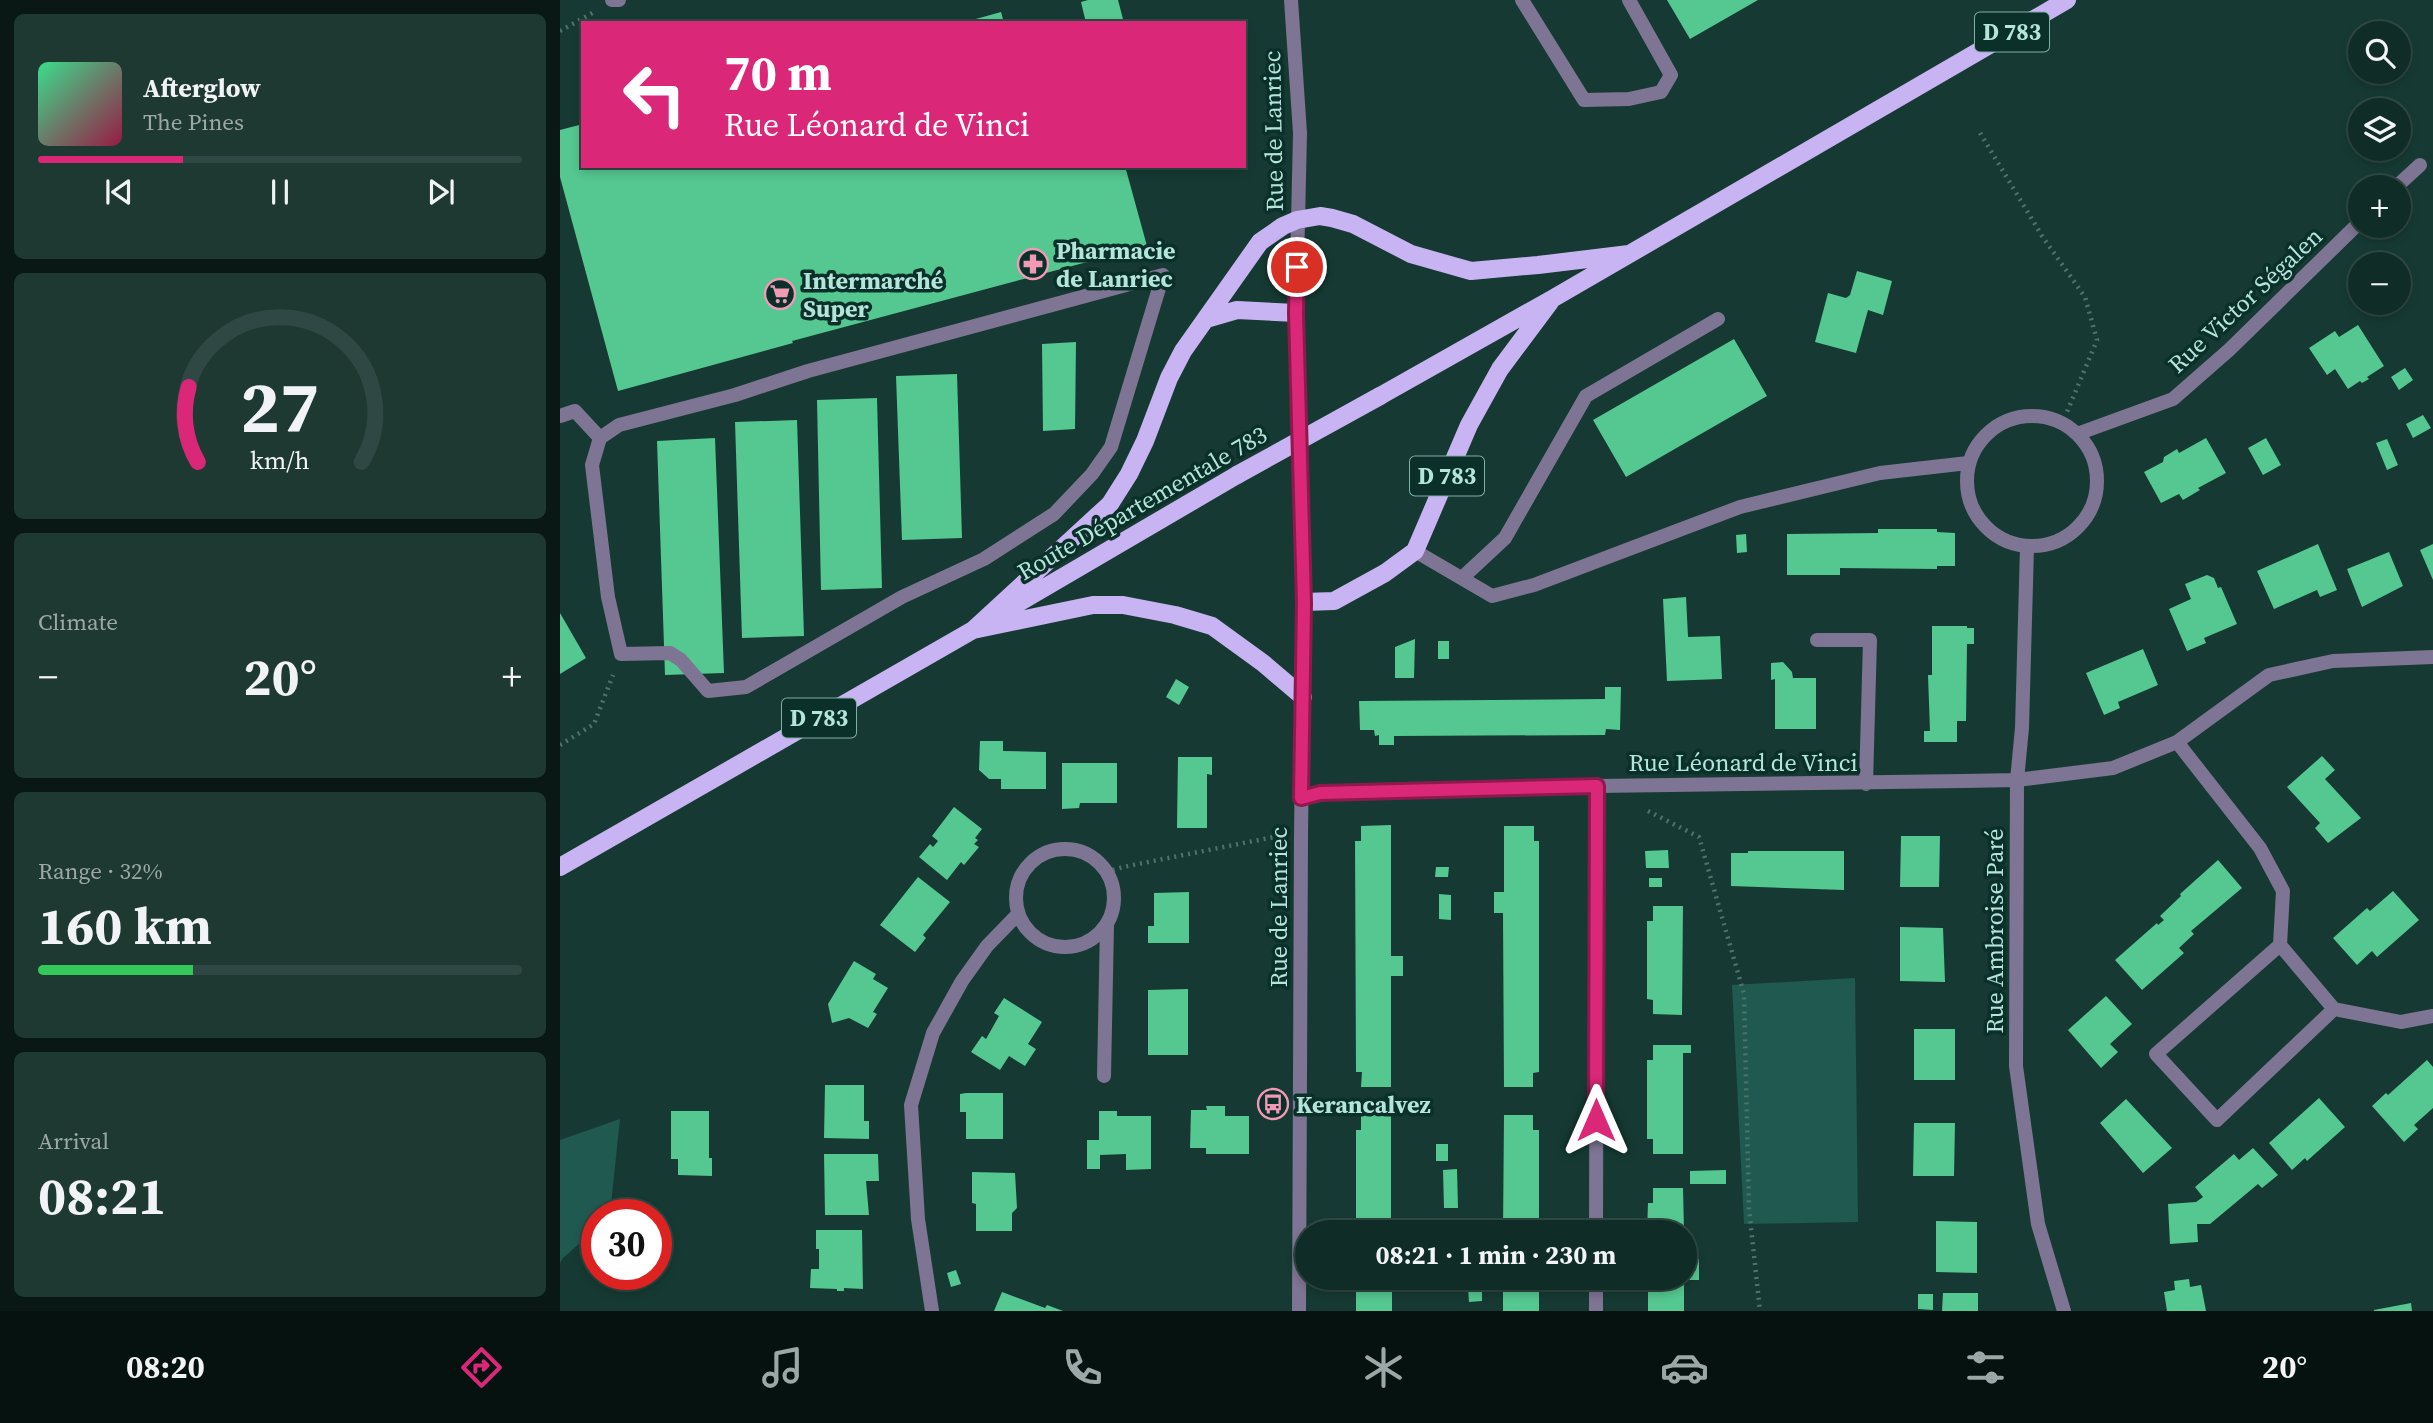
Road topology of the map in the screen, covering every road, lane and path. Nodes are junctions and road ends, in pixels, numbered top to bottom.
1 (613, 0) edge
2 (619, 0) edge
3 (1291, 0) edge
4 (1522, 0) edge
5 (1629, 0) edge
6 (2067, 0) edge
7 (560, 31) edge
8 (1980, 133) dead end
9 (2420, 165) dead end
10 (2409, 175) edge
11 (1297, 220) junction
12 (2348, 234) edge
13 (1629, 254) junction
14 (1552, 299) junction
15 (1296, 313) junction
16 (1206, 319) junction
17 (1718, 319) dead end
18 (560, 416) edge
19 (2062, 423) junction
20 (2077, 434) junction
21 (600, 438) junction
22 (1968, 463) junction
23 (2027, 547) junction
24 (1415, 551) junction
25 (1462, 578) junction
26 (1304, 603) junction
27 (973, 630) junction
28 (1816, 640) dead end
29 (621, 654) junction
30 (2433, 656) edge
31 (1303, 697) junction
32 (2177, 742) junction
33 (560, 745) edge
34 (2017, 780) junction
35 (1866, 784) junction
36 (1597, 786) junction
37 (1301, 798) junction
38 (1643, 808) dead end
39 (1301, 835) junction
40 (560, 867) edge
41 (1106, 872) junction
42 (1018, 914) junction
43 (1107, 925) junction
44 (2280, 945) junction
45 (2334, 1009) junction
46 (2433, 1016) edge
47 (1104, 1076) dead end
48 (1596, 1220) edge
49 (1596, 1290) edge
50 (932, 1311) edge
51 (1299, 1311) edge
52 (1596, 1311) edge
53 (1760, 1311) edge
54 (2064, 1311) edge

1 - 2 street
1 - 7 path
3 - 11 street, Rue de Lanriec
4 - 5 street
6 - 13 main road, D 783
8 - 19 path
9 - 10 street
11 - 13 main road
11 - 15 street, Rue de Lanriec
11 - 16 main road, D 783
12 - 20 street, Rue Victor Ségalen
13 - 14 main road, Route Départementale 783 / D 783
14 - 24 main road, D 783
14 - 27 main road, Route Départementale 783 / D 783, bridge
15 - 16 main road
15 - 26 street, Rue de Lanriec
16 - 27 main road, D 783
17 - 25 street
18 - 21 street
19 - 20 street
19 - 22 street
20 - 23 street
21 - 29 street
21 - 29 street
22 - 23 street
22 - 25 street
23 - 34 street, Rue Ambroise Paré
24 - 25 street
24 - 26 main road
26 - 31 street, Rue de Lanriec
27 - 31 main road
27 - 40 main road, D 783
28 - 35 street
29 - 33 path
30 - 32 street, Rue Léonard de Vinci
31 - 37 street, Rue de Lanriec
32 - 34 street, Rue Léonard de Vinci
32 - 44 street
34 - 35 street, Rue Léonard de Vinci
34 - 54 street, Rue Ambroise Paré
35 - 36 street, Rue Léonard de Vinci
36 - 37 street, Rue Léonard de Vinci
36 - 48 street
37 - 39 street, Rue de Lanriec
38 - 53 path
39 - 41 path
39 - 51 street, Rue de Lanriec
41 - 42 street
41 - 43 street
42 - 43 street
42 - 50 street
43 - 47 street
44 - 45 street
44 - 45 street
45 - 46 street
49 - 52 street

